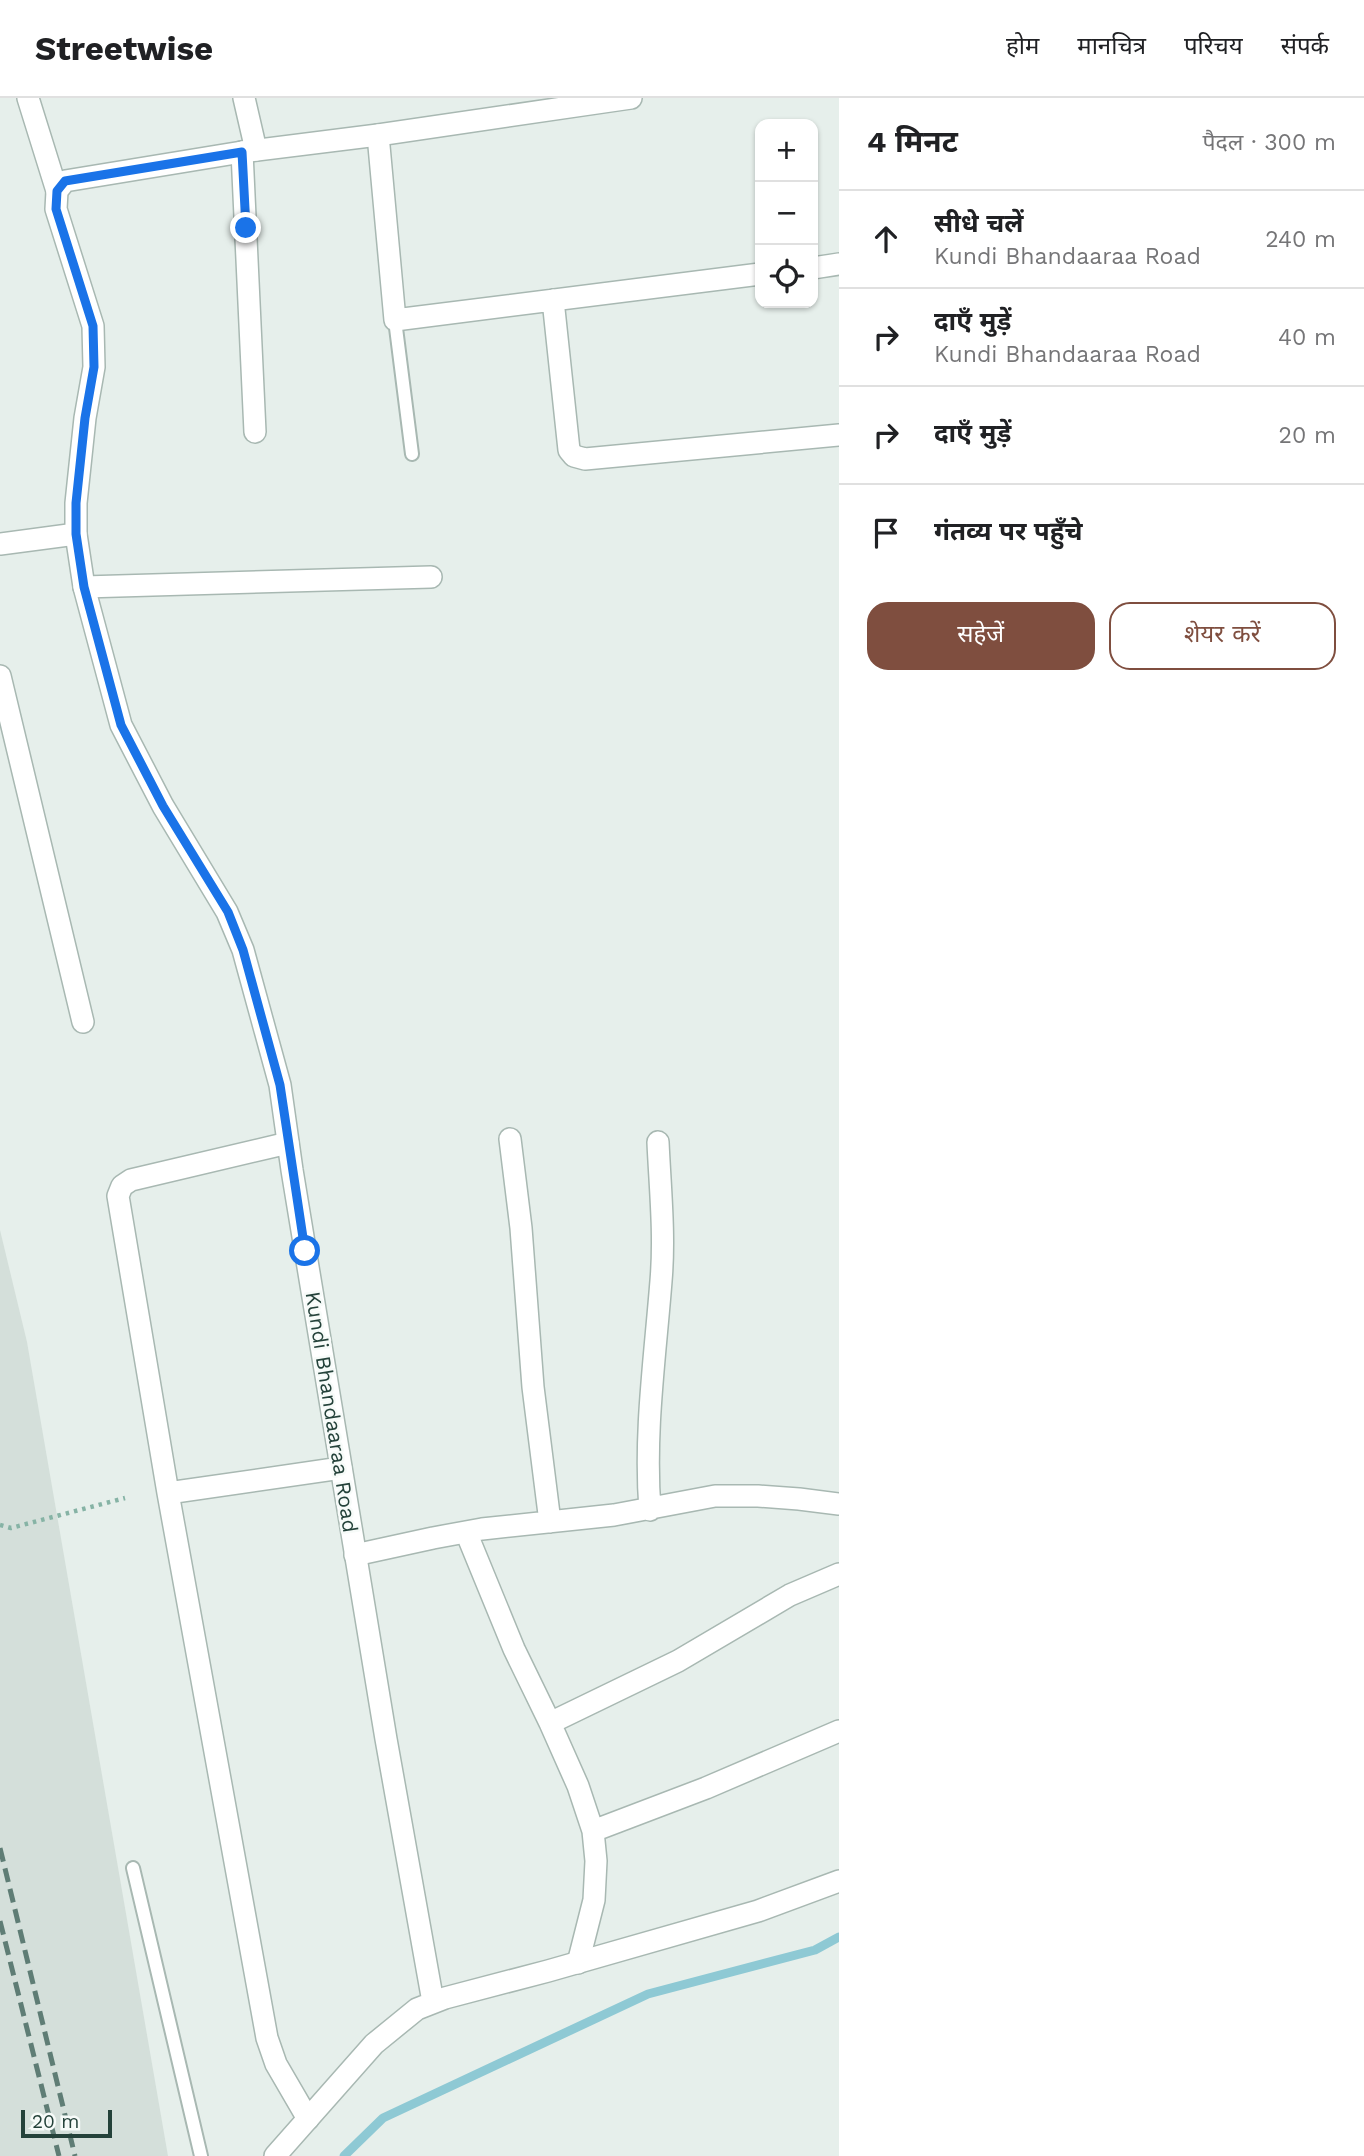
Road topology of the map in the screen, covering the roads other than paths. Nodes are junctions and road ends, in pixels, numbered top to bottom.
1 (28, 98) edge
2 (244, 98) edge
3 (631, 98) edge
4 (378, 135) junction
5 (249, 151) junction
6 (57, 191) junction
7 (839, 264) edge
8 (818, 267) edge
9 (755, 275) edge
10 (553, 300) junction
11 (395, 320) junction
12 (255, 432) dead end
13 (839, 435) edge
14 (412, 454) dead end
15 (76, 534) junction
16 (0, 544) edge
17 (430, 577) dead end
18 (84, 587) junction
19 (0, 676) edge
20 (83, 1022) dead end
21 (510, 1139) dead end
22 (658, 1142) dead end
23 (288, 1143) junction
24 (341, 1468) junction
25 (168, 1493) junction
26 (839, 1504) edge
27 (650, 1510) junction
28 (550, 1522) junction
29 (466, 1532) junction
30 (355, 1555) junction
31 (839, 1574) edge
32 (550, 1723) junction
33 (839, 1731) edge
34 (593, 1831) junction
35 (133, 1868) dead end
36 (839, 1881) edge
37 (578, 1963) junction
38 (433, 2002) junction
39 (308, 2119) junction
40 (201, 2156) edge
41 (275, 2156) edge

1 - 6 street, Kundi Bhandaaraa Road
2 - 5 street
3 - 4 street
4 - 5 street
4 - 11 street
5 - 6 street
5 - 12 street
6 - 15 street, Kundi Bhandaaraa Road
7 - 8 street
9 - 10 street
10 - 11 street
10 - 13 street
11 - 14 lane
15 - 16 street
15 - 18 street, Kundi Bhandaaraa Road
17 - 18 street
18 - 23 street, Kundi Bhandaaraa Road
19 - 20 street
21 - 28 street
22 - 27 street
23 - 24 street, Kundi Bhandaaraa Road
23 - 25 street
24 - 25 street
24 - 30 street, Kundi Bhandaaraa Road
25 - 39 street
26 - 27 street
27 - 28 street
28 - 29 street
29 - 30 street
29 - 32 street
30 - 38 street, Kundi Bhandaaraa Road
31 - 32 street
32 - 34 street
33 - 34 street
34 - 37 street
35 - 40 lane
36 - 37 street
37 - 38 street
38 - 39 street
39 - 41 street

